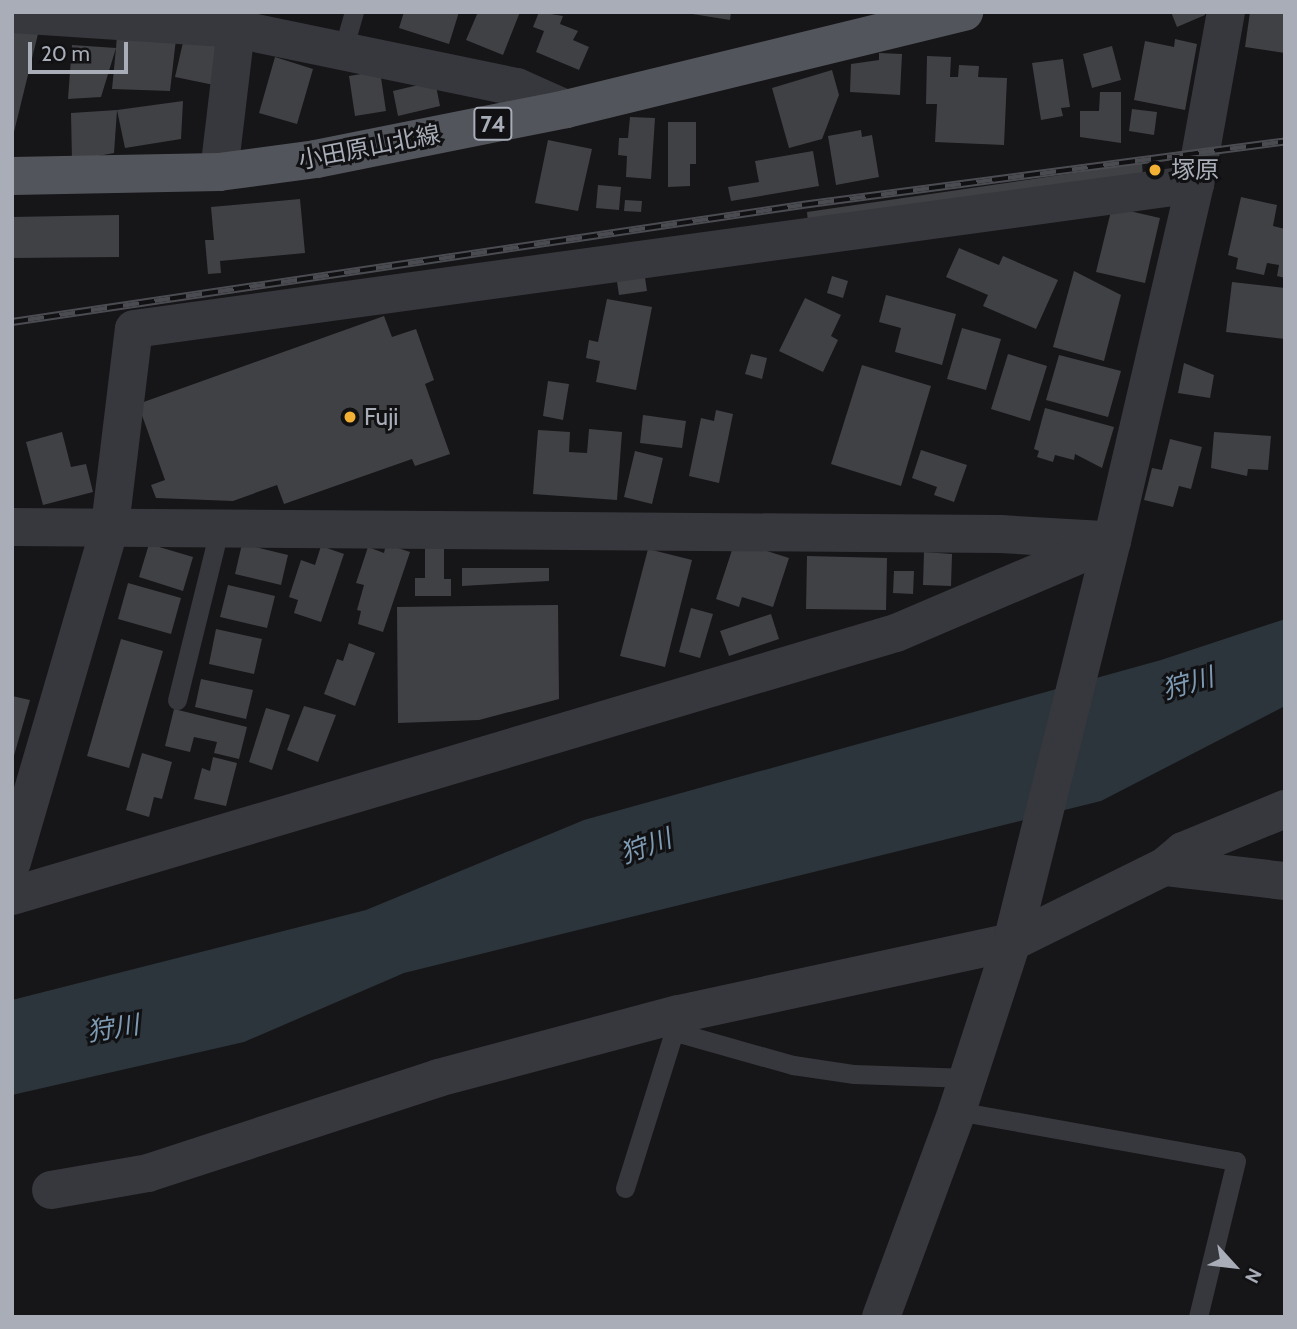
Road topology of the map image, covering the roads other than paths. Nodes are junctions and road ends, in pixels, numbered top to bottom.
1 (354, 12) edge
2 (964, 12) edge
3 (1226, 12) edge
4 (12, 14) edge
5 (120, 15) edge
6 (236, 29) junction
7 (343, 50) junction
8 (566, 109) junction
9 (219, 172) junction
10 (12, 176) edge
11 (1195, 184) junction
12 (110, 526) junction
13 (220, 526) junction
14 (12, 527) edge
15 (1112, 541) junction
16 (177, 700) dead end
17 (1285, 808) edge
18 (12, 862) edge
19 (1164, 867) junction
20 (1285, 881) edge
21 (12, 896) edge
22 (1012, 942) junction
23 (678, 1023) junction
24 (963, 1095) junction
25 (625, 1188) dead end
26 (51, 1190) dead end
27 (881, 1317) edge
28 (1198, 1317) edge

1 - 7 lane
2 - 8 main road, 小田原山北線 / 74
3 - 11 street
4 - 5 street
5 - 6 street
6 - 7 street
6 - 9 street
7 - 8 street
8 - 9 main road, 小田原山北線 / 74
9 - 10 main road, 小田原山北線 / 74
11 - 12 street
11 - 15 street
12 - 13 street
12 - 14 street
12 - 18 street
13 - 15 street
13 - 16 lane
15 - 21 street
15 - 22 street
17 - 19 street
19 - 20 street
19 - 22 street
22 - 23 street
22 - 24 street
23 - 24 lane
23 - 25 lane
23 - 26 street
24 - 27 street
24 - 28 lane

